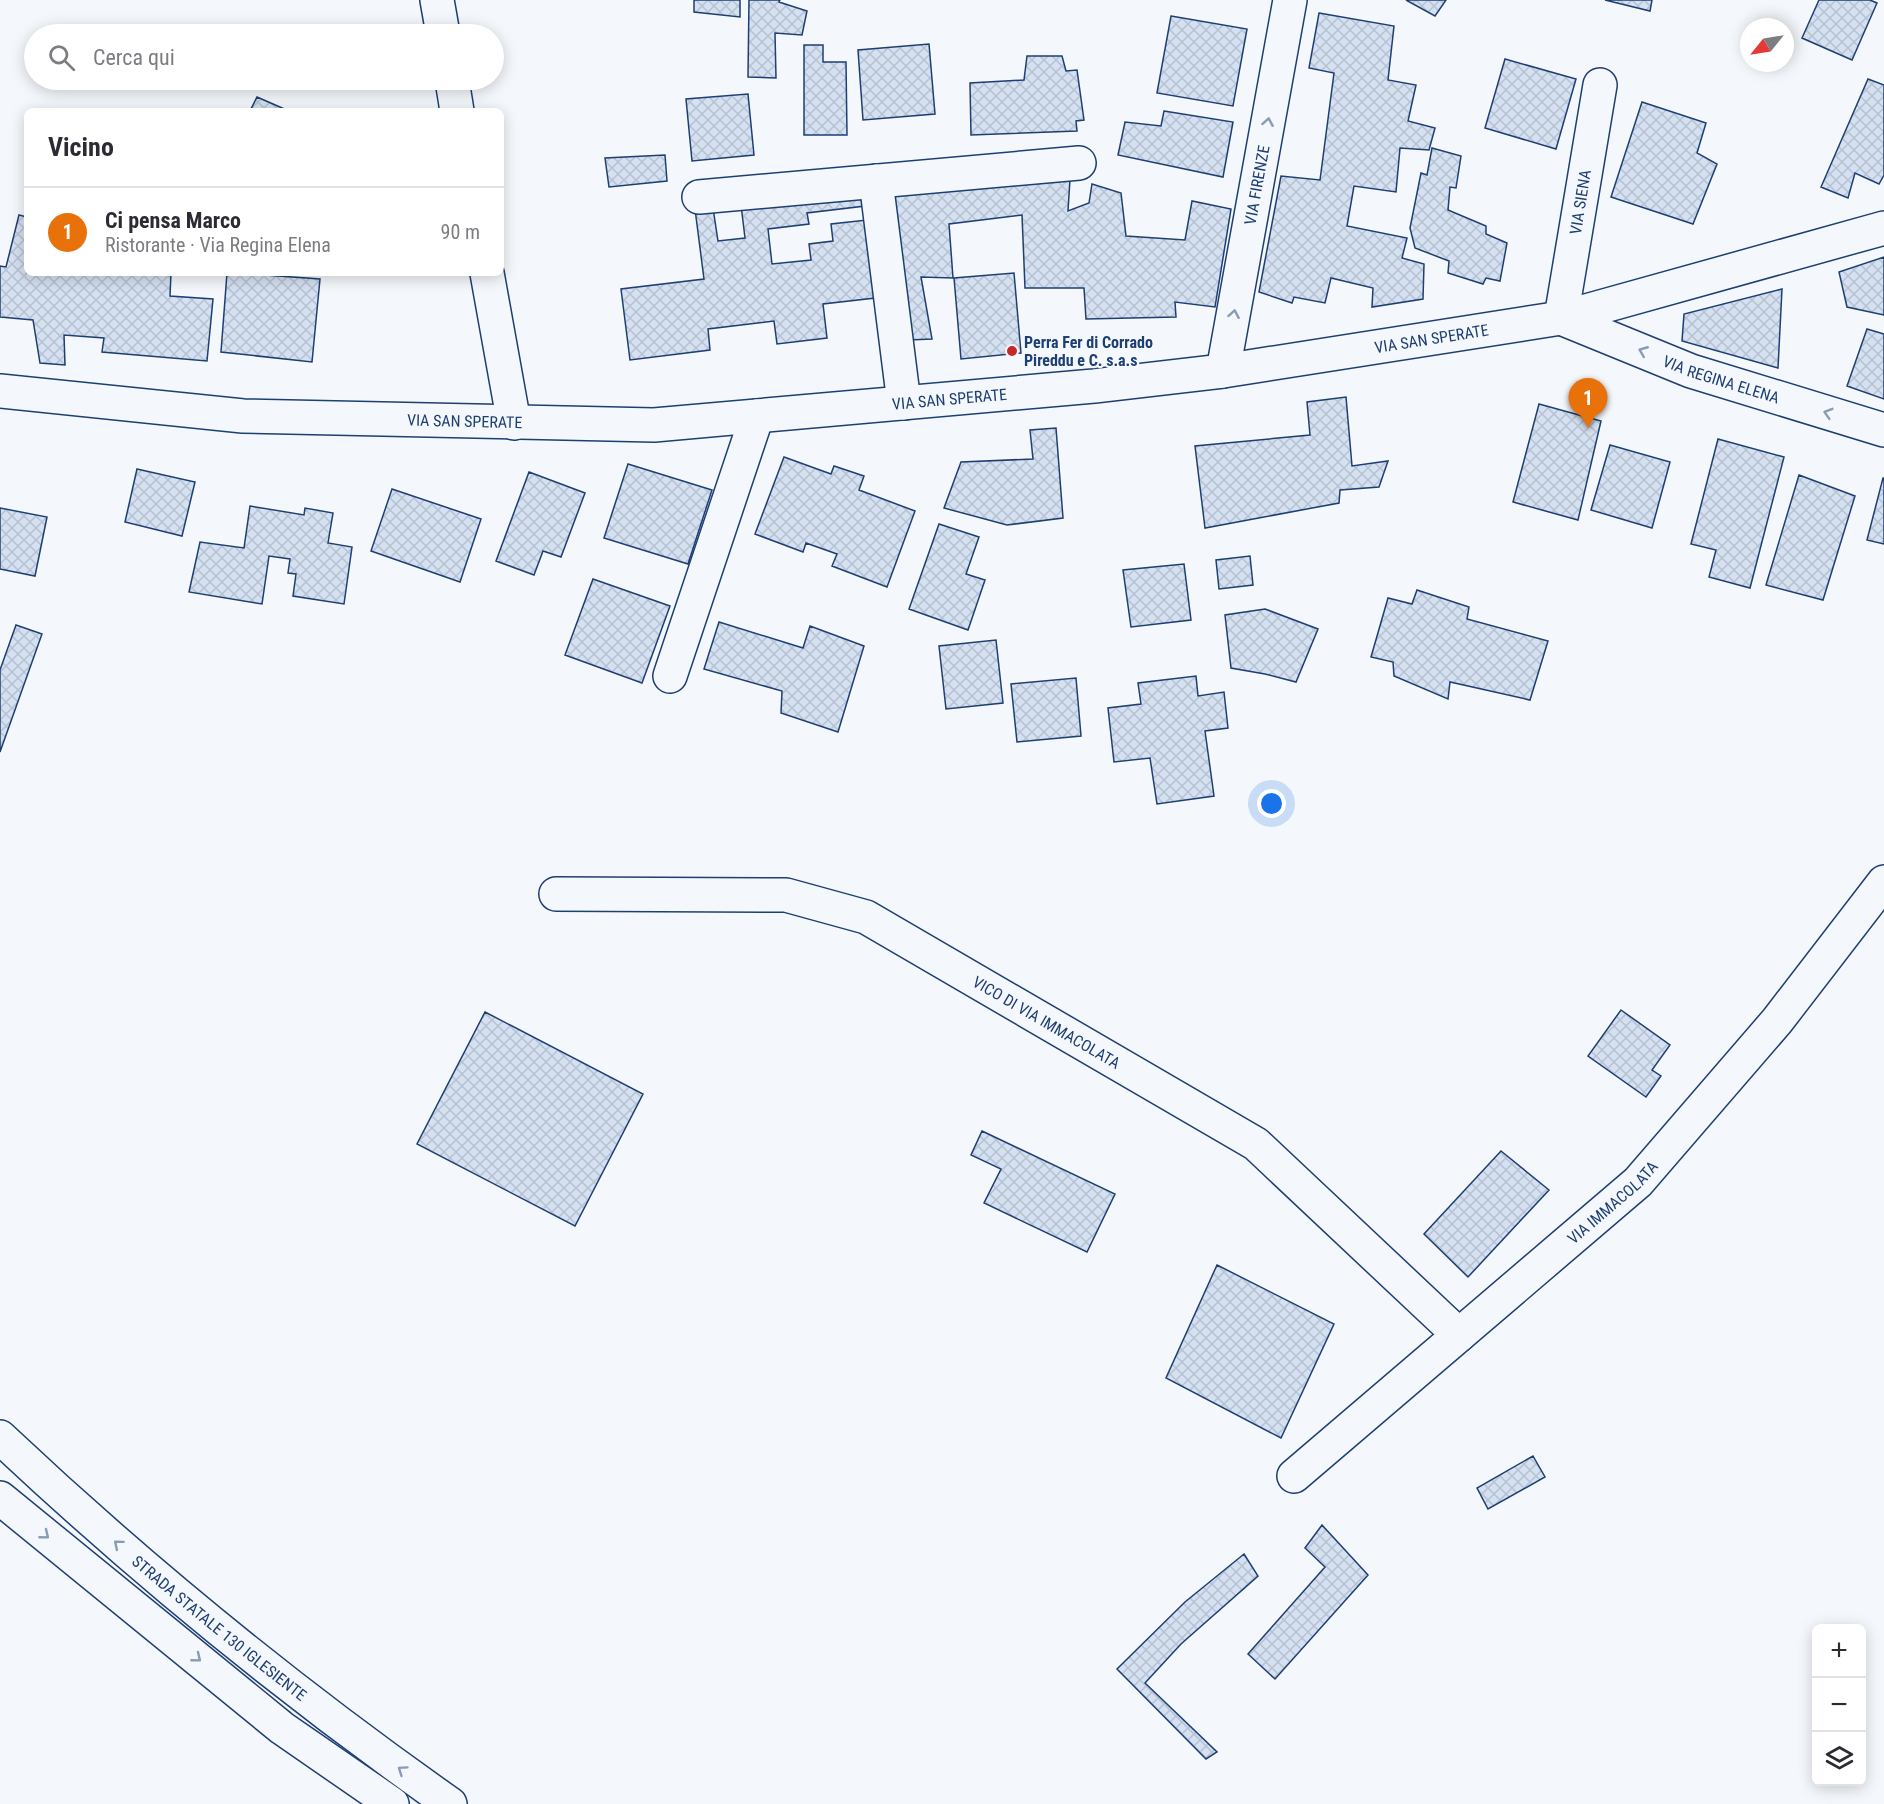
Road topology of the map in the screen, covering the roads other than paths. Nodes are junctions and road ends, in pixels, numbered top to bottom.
1 (437, 0) edge
2 (1290, 0) edge
3 (441, 24) edge
4 (1599, 85) dead end
5 (454, 90) edge
6 (457, 108) edge
7 (1079, 163) dead end
8 (876, 181) junction
9 (699, 197) dead end
10 (1884, 228) edge
11 (488, 276) edge
12 (1561, 318) junction
13 (1223, 371) junction
14 (0, 391) edge
15 (904, 403) junction
16 (757, 416) junction
17 (514, 423) junction
18 (1884, 430) edge
19 (670, 676) dead end
20 (1884, 882) edge
21 (556, 894) dead end
22 (1459, 1335) junction
23 (0, 1437) edge
24 (1294, 1476) dead end
25 (0, 1498) edge
26 (392, 1804) edge
27 (450, 1804) edge

1 - 3 street
13 -> 2 street, VIA FIRENZE
4 - 12 street, VIA SIENA
5 - 6 street
7 - 8 street
8 - 9 street
8 - 15 street
10 - 12 street, VIA SAN SPERATE
11 - 17 street
12 - 13 street, VIA SAN SPERATE
18 -> 12 street, VIA REGINA ELENA
13 - 15 street, VIA SAN SPERATE
14 - 17 street, VIA SAN SPERATE
15 - 16 street, VIA SAN SPERATE
16 - 17 street, VIA SAN SPERATE
16 - 19 street
20 - 22 street, VIA IMMACOLATA
21 - 22 street, VICO DI VIA IMMACOLATA
22 - 24 street, VIA IMMACOLATA
27 -> 23 street, STRADA STATALE 130 IGLESIENTE
25 -> 26 street

